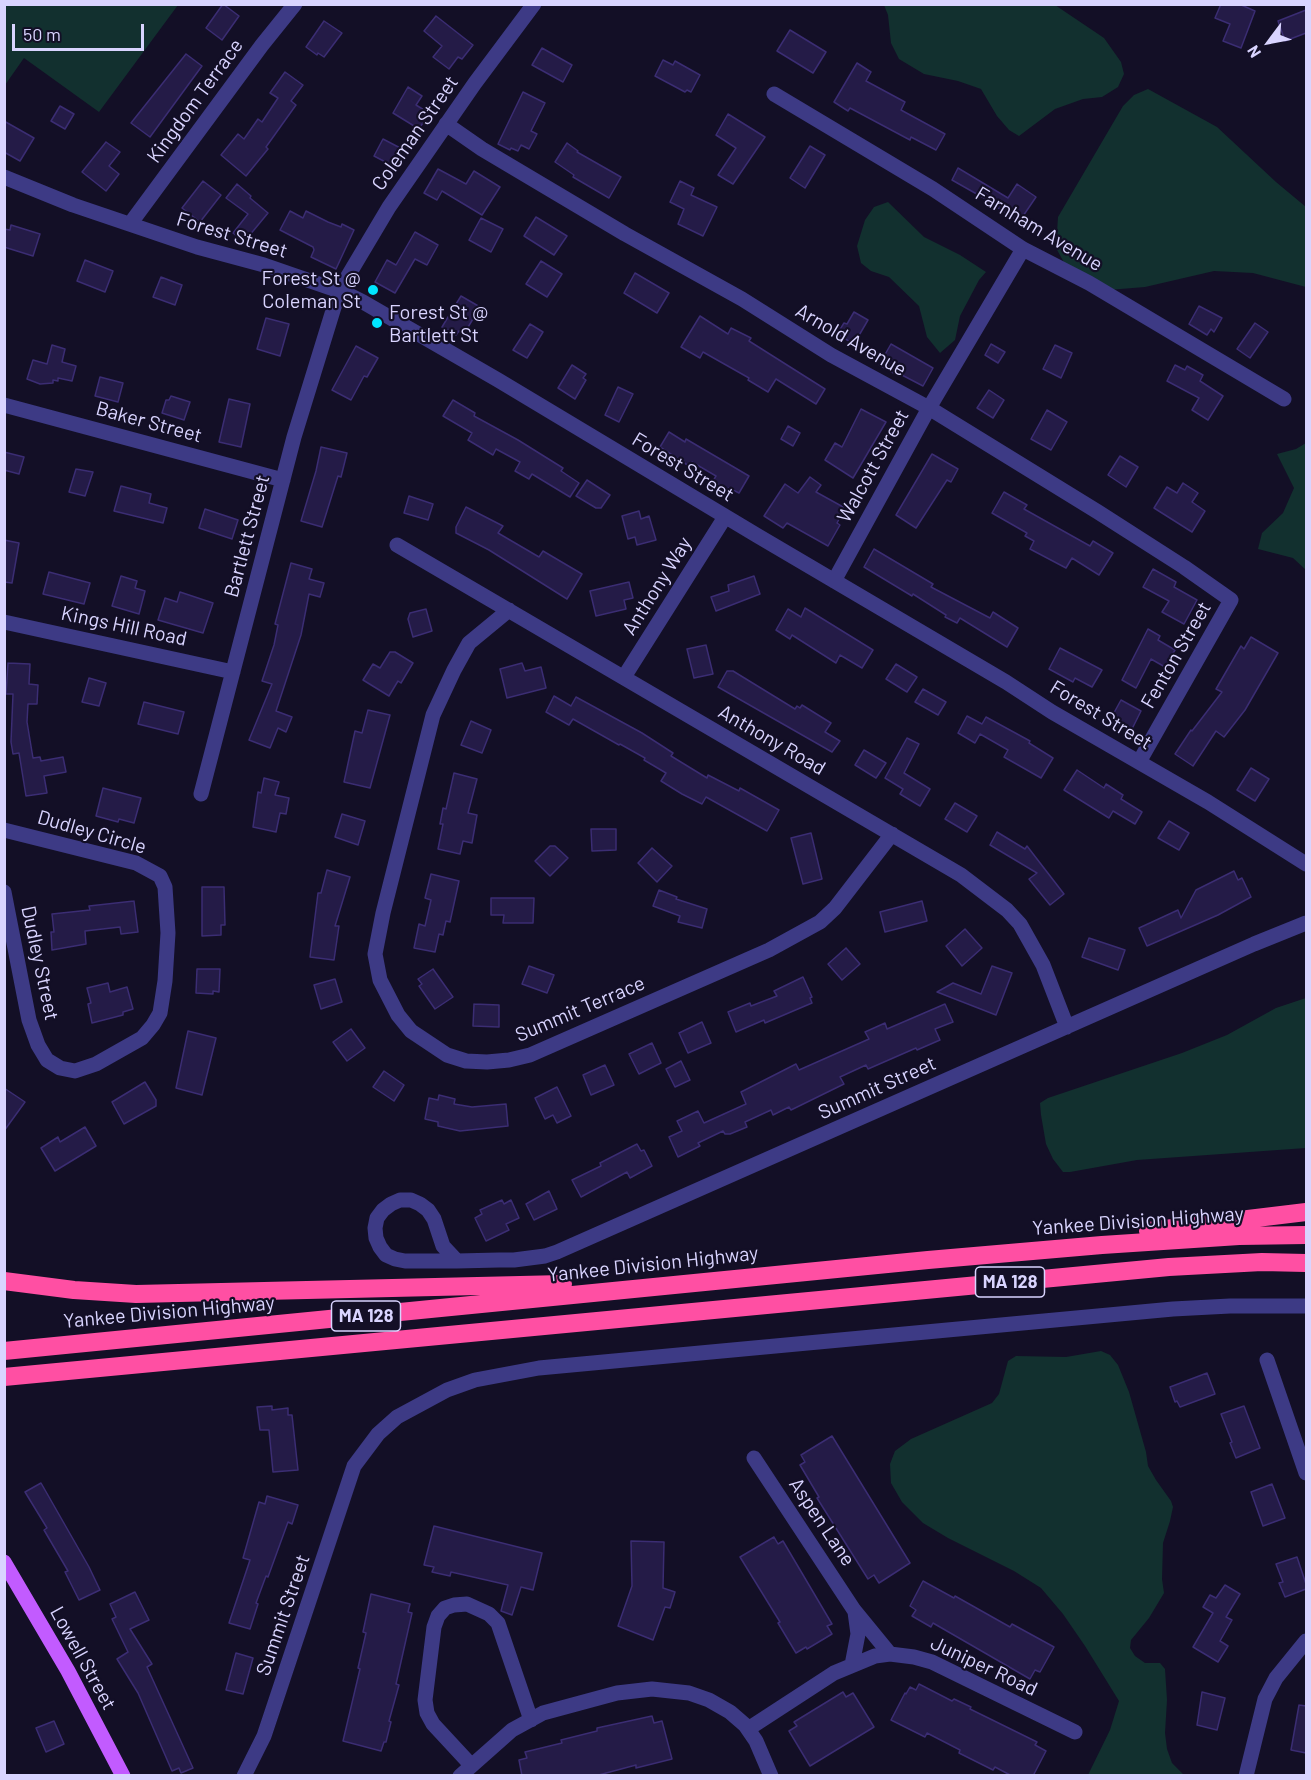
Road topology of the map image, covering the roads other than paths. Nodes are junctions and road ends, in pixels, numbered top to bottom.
1 (295, 4) edge
2 (534, 4) edge
3 (774, 94) dead end
4 (446, 124) junction
5 (4, 177) edge
6 (130, 224) junction
7 (1023, 249) junction
8 (339, 291) junction
9 (1284, 399) dead end
10 (4, 405) edge
11 (929, 408) junction
12 (283, 480) junction
13 (725, 517) junction
14 (397, 544) dead end
15 (834, 581) junction
16 (1231, 600) joint
17 (509, 610) junction
18 (4, 622) edge
19 (233, 672) junction
20 (624, 677) junction
21 (1139, 762) junction
22 (201, 794) dead end
23 (4, 830) edge
24 (892, 834) junction
25 (1306, 864) edge
26 (4, 892) edge
27 (1306, 923) edge
28 (1067, 1027) junction
29 (60, 1068) joint
30 (1306, 1212) edge
31 (1306, 1234) edge
32 (1008, 1253) junction
33 (457, 1260) junction
34 (1306, 1263) edge
35 (726, 1279) junction
36 (4, 1281) edge
37 (1306, 1306) edge
38 (4, 1351) edge
39 (1267, 1360) dead end
40 (4, 1377) edge
41 (754, 1458) dead end
42 (1306, 1473) edge
43 (4, 1562) edge
44 (854, 1610) junction
45 (1306, 1641) edge
46 (890, 1654) junction
47 (852, 1665) junction
48 (531, 1720) junction
49 (748, 1729) junction
50 (1075, 1732) dead end
51 (471, 1765) junction
52 (123, 1776) edge
53 (244, 1776) edge
54 (460, 1776) edge
55 (771, 1776) edge
56 (1246, 1776) edge

1 - 6 street, Kingdom Terrace
2 - 4 street, Coleman Street
3 - 7 street, Farnham Avenue
4 - 8 street, Coleman Street
4 - 11 street, Arnold Avenue
5 - 6 street, Forest Street
6 - 8 street, Forest Street
7 - 9 street, Farnham Avenue
7 - 11 street, Walcott Street
8 - 12 street, Bartlett Street
8 - 13 street, Forest Street
10 - 12 street, Baker Street
11 - 15 street, Walcott Street
11 - 16 street, Arnold Avenue
12 - 19 street, Bartlett Street
13 - 15 street, Forest Street
13 - 20 street, Anthony Way
14 - 17 street, Anthony Road
15 - 21 street, Forest Street
16 - 21 street, Fenton Street
17 - 20 street, Anthony Road
17 - 24 street, Summit Terrace
18 - 19 street, Kings Hill Road
19 - 22 street, Bartlett Street
20 - 24 street, Anthony Road
21 - 25 street, Forest Street
23 - 29 street, Dudley Circle
24 - 28 street, Anthony Road
26 - 29 street, Dudley Street
27 - 28 street, Summit Street
28 - 33 street, Summit Street
30 - 32 highway
31 - 32 highway, Yankee Division Highway / MA 128
32 - 35 highway, Yankee Division Highway / MA 128
33 - 33 street, Summit Street
34 - 40 highway, MA 128
35 - 36 highway
35 - 38 highway, Yankee Division Highway / MA 128
37 - 53 street, Summit Street
39 - 42 street
41 - 44 street, Aspen Lane
43 - 52 main road, Lowell Street
44 - 46 street, Aspen Lane
44 - 47 street, Aspen Lane
45 - 56 street
46 - 47 street, Juniper Road
46 - 50 street, Juniper Road
47 - 49 street, Juniper Road
48 - 49 street
48 - 51 street
48 - 51 street
49 - 55 street
51 - 54 street

